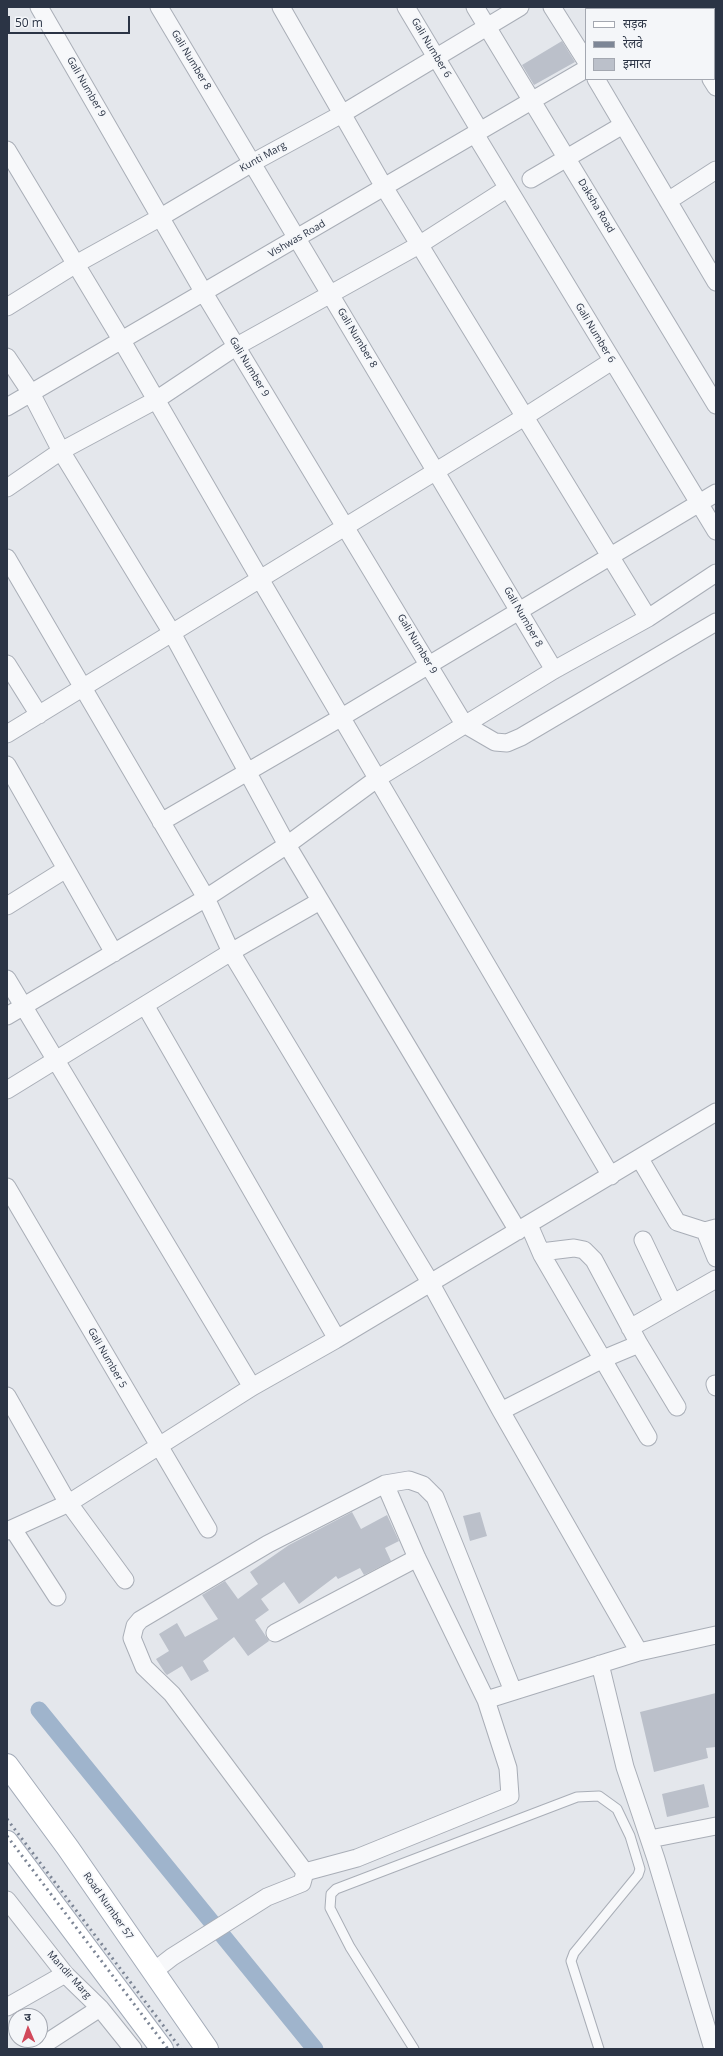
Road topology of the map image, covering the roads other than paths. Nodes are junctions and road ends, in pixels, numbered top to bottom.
1 (39, 7) edge
2 (160, 7) edge
3 (280, 7) edge
4 (406, 7) edge
5 (476, 7) edge
6 (520, 7) edge
7 (552, 7) edge
8 (487, 25) junction
9 (436, 57) junction
10 (585, 59) edge
11 (585, 70) edge
12 (597, 80) edge
13 (532, 100) junction
14 (342, 114) junction
15 (623, 125) junction
16 (478, 132) junction
17 (7, 150) edge
18 (567, 159) junction
19 (252, 163) junction
20 (716, 170) edge
21 (531, 179) dead end
22 (384, 187) junction
23 (508, 188) junction
24 (668, 201) junction
25 (161, 218) junction
26 (297, 239) junction
27 (419, 245) junction
28 (76, 264) junction
29 (716, 282) edge
30 (204, 293) junction
31 (329, 293) junction
32 (7, 307) edge
33 (122, 341) junction
34 (237, 346) junction
35 (7, 357) edge
36 (612, 361) junction
37 (31, 393) junction
38 (156, 400) junction
39 (716, 405) edge
40 (7, 407) edge
41 (526, 416) junction
42 (61, 451) junction
43 (437, 471) junction
44 (7, 488) edge
45 (716, 493) edge
46 (699, 503) junction
47 (346, 526) junction
48 (716, 531) edge
49 (609, 556) junction
50 (7, 558) edge
51 (716, 573) edge
52 (260, 579) junction
53 (520, 612) junction
54 (648, 618) junction
55 (716, 622) edge
56 (172, 633) junction
57 (7, 664) edge
58 (429, 665) junction
59 (554, 670) junction
60 (83, 687) junction
61 (39, 715) junction
62 (342, 718) junction
63 (464, 724) junction
64 (7, 734) edge
65 (7, 765) edge
66 (246, 772) junction
67 (378, 778) junction
68 (161, 822) junction
69 (287, 845) junction
70 (66, 870) junction
71 (206, 898) junction
72 (320, 901) junction
73 (7, 906) edge
74 (231, 952) junction
75 (114, 954) junction
76 (7, 979) edge
77 (146, 1005) junction
78 (24, 1008) junction
79 (7, 1016) edge
80 (55, 1061) junction
81 (7, 1090) edge
82 (716, 1112) edge
83 (640, 1158) junction
84 (611, 1176) junction
85 (7, 1187) edge
86 (524, 1228) junction
87 (711, 1229) edge
88 (643, 1240) dead end
89 (541, 1252) junction
90 (716, 1258) edge
91 (716, 1279) edge
92 (430, 1282) junction
93 (674, 1303) junction
94 (630, 1328) junction
95 (337, 1339) junction
96 (639, 1344) junction
97 (603, 1359) junction
98 (252, 1387) junction
99 (7, 1396) edge
100 (677, 1407) dead end
101 (501, 1411) junction
102 (648, 1437) dead end
103 (159, 1446) junction
104 (384, 1484) junction
105 (69, 1503) junction
106 (208, 1529) dead end
107 (10, 1530) edge
108 (417, 1558) junction
109 (125, 1580) dead end
110 (58, 1597) dead end
111 (275, 1633) dead end
112 (716, 1635) edge
113 (639, 1652) junction
114 (600, 1664) junction
115 (513, 1691) junction
116 (486, 1700) junction
117 (7, 1765) edge
118 (716, 1826) edge
119 (650, 1839) junction
120 (7, 1842) edge
121 (305, 1872) junction
122 (8, 1904) edge
123 (154, 1971) junction
124 (65, 1974) junction
125 (7, 2007) edge
126 (100, 2008) junction
127 (128, 2047) edge
128 (37, 2049) edge
129 (162, 2049) edge
130 (207, 2049) edge
131 (414, 2049) edge
132 (599, 2049) edge
133 (713, 2049) edge

1 - 25 street, Gali Number 9
2 - 19 street, Gali Number 8
3 - 14 street
4 - 9 street, Gali Number 6
5 - 8 street, Daksha Road
6 - 8 street, Kunti Marg
7 - 10 street
8 - 9 street, Kunti Marg
8 - 13 street, Daksha Road
9 - 14 street, Kunti Marg
9 - 16 street, Gali Number 6
11 - 13 street, Vishwas Road
12 - 15 street
13 - 16 street, Vishwas Road
13 - 18 street, Daksha Road
14 - 19 street, Kunti Marg
14 - 22 street
15 - 18 street
15 - 24 street
16 - 22 street, Vishwas Road
16 - 23 street, Gali Number 6
17 - 28 street
18 - 21 street
18 - 39 street, Daksha Road
19 - 25 street, Kunti Marg
19 - 26 street, Gali Number 8
20 - 24 street
22 - 26 street, Vishwas Road
22 - 27 street
23 - 27 street
23 - 36 street, Gali Number 6
24 - 29 street
25 - 28 street, Kunti Marg
25 - 30 street, Gali Number 9
26 - 30 street, Vishwas Road
26 - 31 street, Gali Number 8
27 - 31 street
27 - 41 street
28 - 32 street, Kunti Marg
28 - 33 street
30 - 33 street, Vishwas Road
30 - 34 street, Gali Number 9
31 - 34 street
31 - 43 street, Gali Number 8
33 - 37 street, Vishwas Road
33 - 38 street
34 - 38 street
34 - 47 street, Gali Number 9
35 - 37 street
36 - 41 street
36 - 46 street, Gali Number 6
37 - 40 street, Vishwas Road
37 - 42 street
38 - 42 street
38 - 52 street
41 - 43 street
41 - 49 street
42 - 44 street
42 - 56 street
43 - 47 street
43 - 53 street, Gali Number 8
45 - 46 street
46 - 48 street, Gali Number 6
46 - 49 street
47 - 52 street
47 - 58 street, Gali Number 9
49 - 53 street
49 - 54 street
50 - 60 street
51 - 54 street
52 - 56 street
52 - 62 street
53 - 58 street
53 - 59 street, Gali Number 8
54 - 59 street
55 - 63 street
56 - 60 street
56 - 66 street
57 - 61 street
58 - 62 street
58 - 63 street, Gali Number 9
59 - 63 street
60 - 61 street
60 - 68 street
61 - 64 street
62 - 66 street
62 - 67 street
63 - 67 street
65 - 70 street
66 - 68 street
66 - 69 street
67 - 69 street
67 - 84 street
68 - 71 street
69 - 71 street
69 - 72 street
70 - 73 street
70 - 75 street
71 - 74 street
71 - 75 street
72 - 74 street
72 - 86 street
74 - 77 street
74 - 92 street
75 - 78 street
76 - 78 street
77 - 80 street
77 - 95 street
78 - 79 street
78 - 80 street
80 - 81 street
80 - 98 street
82 - 83 street
83 - 84 street
83 - 87 street
84 - 86 street
85 - 103 street, Gali Number 5
86 - 89 street
86 - 92 street
87 - 90 street
88 - 93 street
89 - 94 street
89 - 97 street
91 - 93 street
92 - 95 street
92 - 101 street
93 - 94 street
94 - 96 street
95 - 98 street
96 - 97 street
96 - 100 street
97 - 101 street
97 - 102 street
98 - 103 street
99 - 105 street
101 - 113 street
103 - 105 street
103 - 106 street, Gali Number 5
104 - 108 street
104 - 115 street
104 - 121 street
105 - 107 street
105 - 109 street
107 - 110 street
108 - 111 street
108 - 116 street
112 - 113 street
113 - 114 street
114 - 115 street
114 - 119 street
115 - 116 street
116 - 121 street
117 - 123 main road, Road Number 57
118 - 119 street
119 - 133 street
120 - 129 main road
121 - 123 street
122 - 124 street, Mandir Marg
123 - 130 main road, Road Number 57
124 - 125 street
124 - 126 street, Mandir Marg
126 - 127 street, Mandir Marg
126 - 128 street
131 - 132 lane

